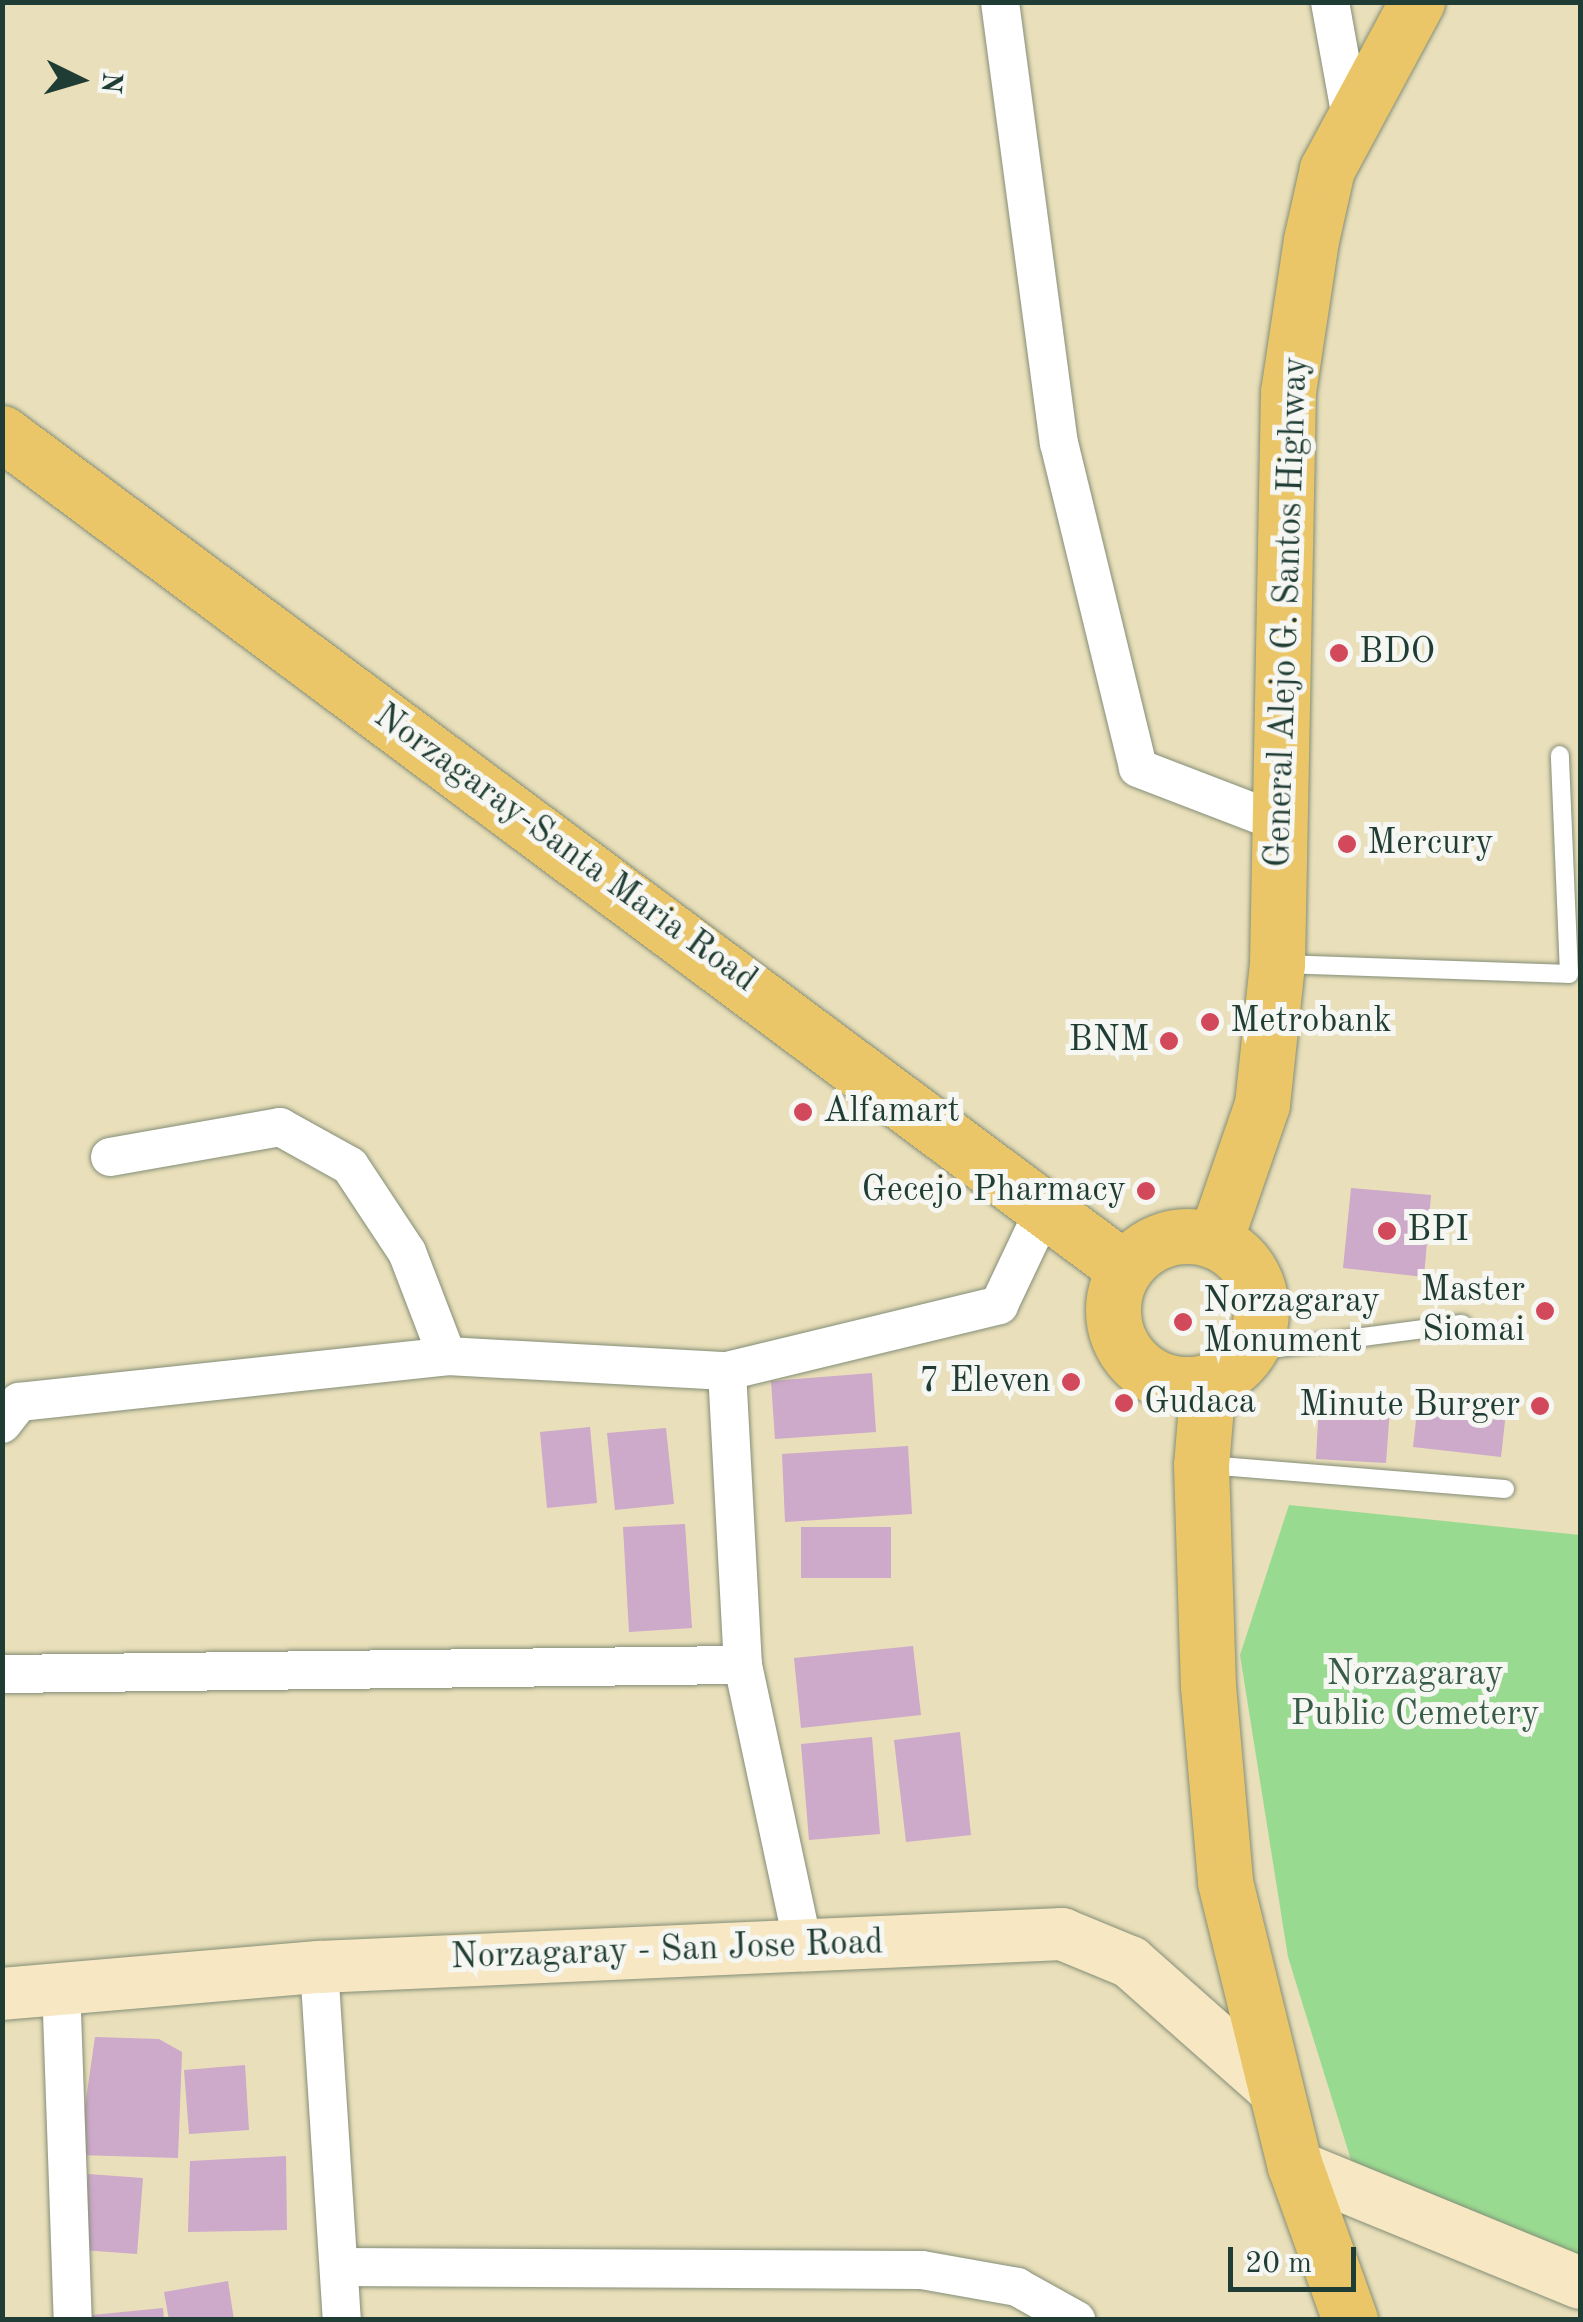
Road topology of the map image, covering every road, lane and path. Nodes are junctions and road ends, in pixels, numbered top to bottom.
1 (1000, 2) edge
2 (1330, 2) edge
3 (1417, 2) edge
4 (1351, 116) junction
5 (2, 433) edge
6 (1560, 755) dead end
7 (1280, 823) junction
8 (1278, 964) junction
9 (110, 1158) dead end
10 (1047, 1204) junction
11 (1215, 1240) junction
12 (1125, 1269) junction
13 (1462, 1324) dead end
14 (448, 1356) junction
15 (1229, 1367) junction
16 (727, 1371) junction
17 (8, 1402) edge
18 (1201, 1465) junction
19 (1505, 1490) dead end
20 (743, 1665) junction
21 (2, 1674) edge
22 (803, 1944) junction
23 (320, 1966) junction
24 (61, 1984) junction
25 (2, 1994) edge
26 (1277, 2092) junction
27 (1295, 2166) junction
28 (339, 2267) junction
29 (1580, 2283) edge
30 (73, 2320) edge
31 (342, 2320) edge
32 (1076, 2320) edge
33 (1350, 2320) edge

1 - 7 street
2 - 4 street
3 - 4 main road, General Alejo G. Santos Highway
4 - 7 main road, General Alejo G. Santos Highway
5 - 10 main road, Norzagaray-Santa Maria Road
6 - 8 lane
7 - 8 main road, General Alejo G. Santos Highway
8 - 11 main road, General Alejo G. Santos Highway
9 - 14 street
10 - 12 main road, Norzagaray-Santa Maria Road
10 - 16 street
11 - 12 main road
11 - 15 main road
12 - 15 main road
13 - 15 lane
14 - 16 street
14 - 17 street
15 - 18 main road
16 - 20 street
18 - 19 lane
18 - 26 main road
20 - 21 street
20 - 22 street
22 - 23 main road, Norzagaray - San Jose Road
22 - 26 main road, Norzagaray - San Jose Road
23 - 24 main road, Norzagaray - San Jose Road
23 - 28 street
24 - 25 main road, Norzagaray - San Jose Road
24 - 30 street
26 - 27 main road
27 - 29 main road
27 - 33 main road
28 - 31 street
28 - 32 street

